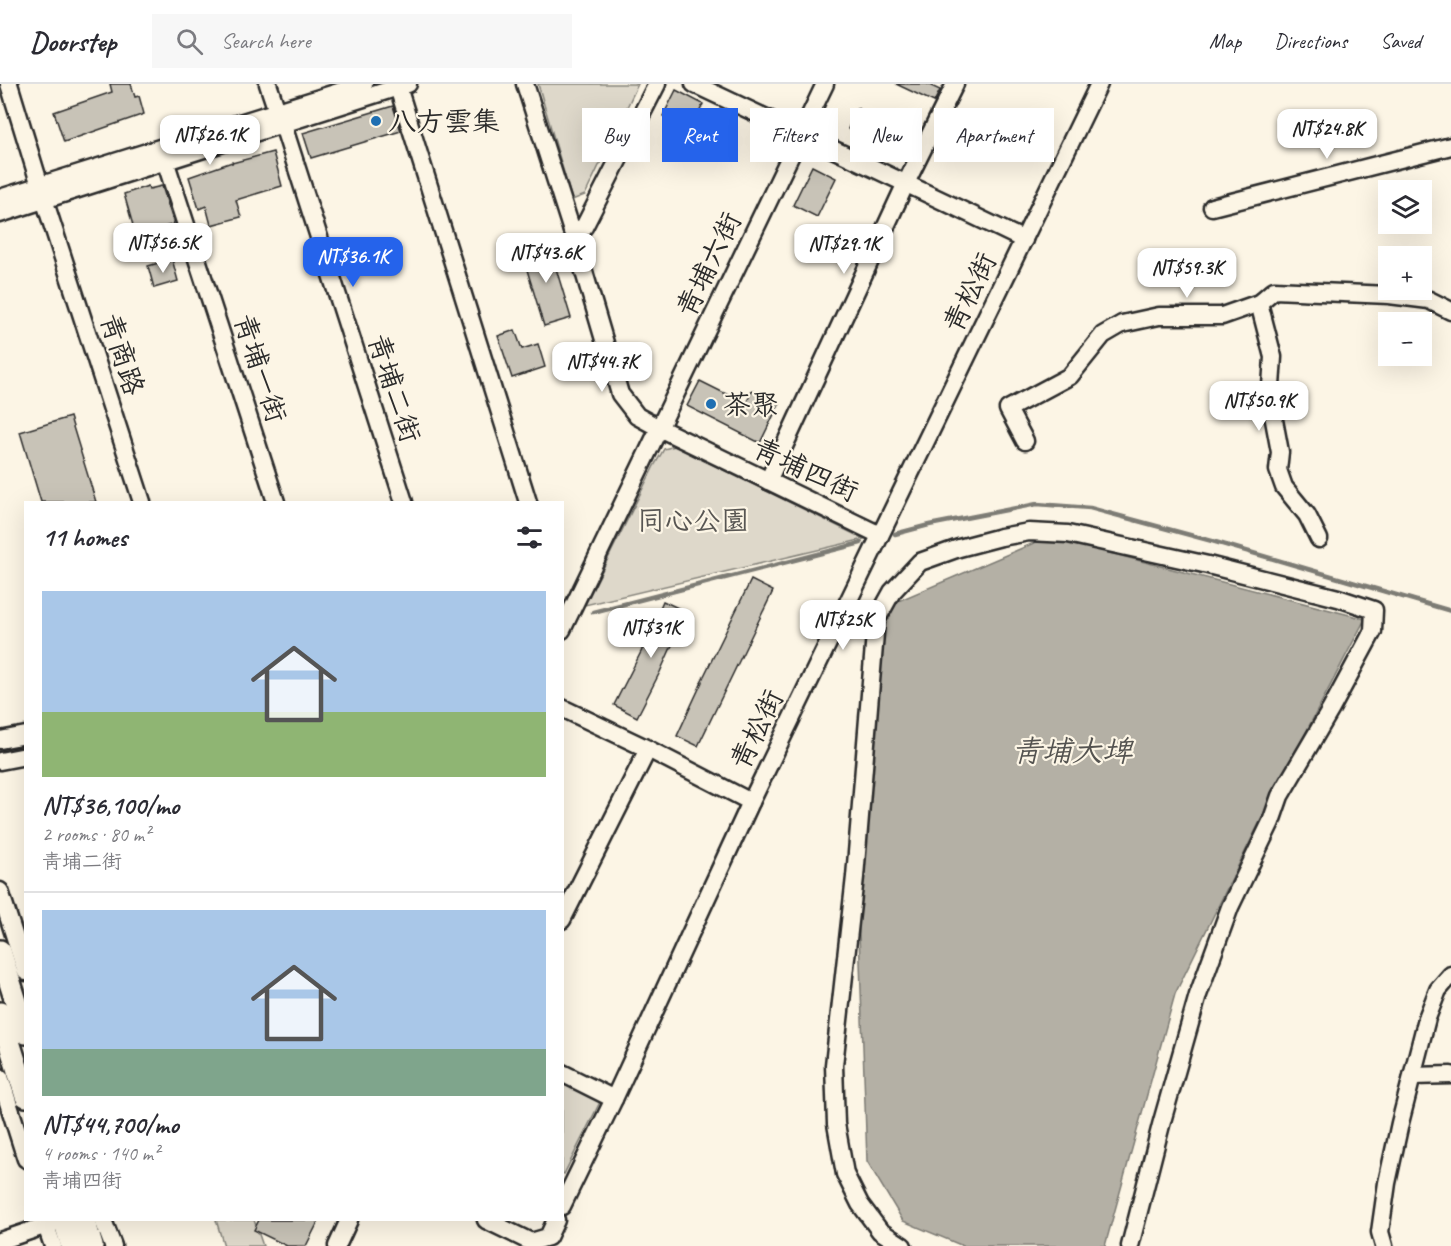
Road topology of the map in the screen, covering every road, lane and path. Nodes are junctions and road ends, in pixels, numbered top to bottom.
1 (9, 84) edge
2 (268, 84) edge
3 (364, 84) edge
4 (525, 84) edge
5 (657, 84) edge
6 (695, 84) edge
7 (825, 84) edge
8 (955, 84) edge
9 (1099, 84) edge
10 (401, 85) edge
11 (814, 108) edge
12 (750, 110) edge
13 (280, 118) junction
14 (1451, 146) edge
15 (838, 152) edge
16 (163, 154) junction
17 (788, 162) edge
18 (906, 183) junction
19 (43, 192) junction
20 (0, 198) edge
21 (1212, 207) dead end
22 (0, 214) edge
23 (572, 231) junction
24 (1024, 240) junction
25 (1259, 303) junction
26 (1451, 312) edge
27 (659, 428) junction
28 (1025, 441) dead end
29 (768, 482) junction
30 (142, 501) edge
31 (276, 501) edge
32 (404, 501) edge
33 (528, 501) edge
34 (880, 535) junction
35 (1319, 538) dead end
36 (568, 604) edge
37 (564, 621) edge
38 (564, 709) edge
39 (24, 735) edge
40 (0, 740) edge
41 (648, 749) junction
42 (24, 756) edge
43 (0, 761) edge
44 (751, 802) junction
45 (0, 891) edge
46 (564, 916) edge
47 (0, 951) edge
48 (24, 966) edge
49 (1451, 975) edge
50 (0, 1013) edge
51 (24, 1027) edge
52 (564, 1074) edge
53 (1451, 1075) edge
54 (1412, 1076) junction
55 (0, 1077) edge
56 (24, 1090) edge
57 (614, 1099) junction
58 (24, 1153) edge
59 (564, 1202) edge
60 (54, 1221) edge
61 (84, 1221) edge
62 (103, 1221) edge
63 (349, 1221) edge
64 (488, 1221) edge
65 (556, 1221) edge
66 (0, 1241) edge
67 (53, 1246) edge
68 (72, 1246) edge
69 (92, 1246) edge
70 (113, 1246) edge
71 (337, 1246) edge
72 (903, 1246) edge
73 (1130, 1246) edge
74 (1384, 1246) edge

1 - 19 street, 青商路
2 - 13 street, 青埔二街
3 - 13 street
4 - 23 street, 青埔四街
5 - 23 street
6 - 12 street
7 - 11 street, 青埔六街
8 - 18 street
9 - 24 street, 青松街
10 - 13 street
10 - 33 street
13 - 16 street
13 - 32 street, 青埔二街
14 - 21 street
15 - 18 street
16 - 19 street
16 - 31 street, 青埔一街
17 - 27 street, 青埔六街
18 - 24 street
18 - 29 street
19 - 20 street
19 - 22 street
19 - 30 street, 青商路
23 - 27 street, 青埔四街
24 - 34 street, 青松街
25 - 26 street
25 - 28 street
25 - 35 street
27 - 29 street, 青埔四街
27 - 36 street, 青埔六街
29 - 34 street, 青埔四街
34 - 44 street, 青松街
36 - 37 street, 青埔六街
38 - 41 street
39 - 40 street
41 - 44 street
41 - 46 street
42 - 43 street
44 - 57 street, 青松街
45 - 48 street
47 - 51 main road
49 - 54 street
50 - 56 main road
52 - 57 street
53 - 54 street
54 - 74 street
55 - 58 street
57 - 59 street, 青松街
60 - 66 street
60 - 67 street
60 - 68 main road
61 - 69 main road
62 - 70 street
63 - 71 street
64 - 65 street
72 - 73 street

